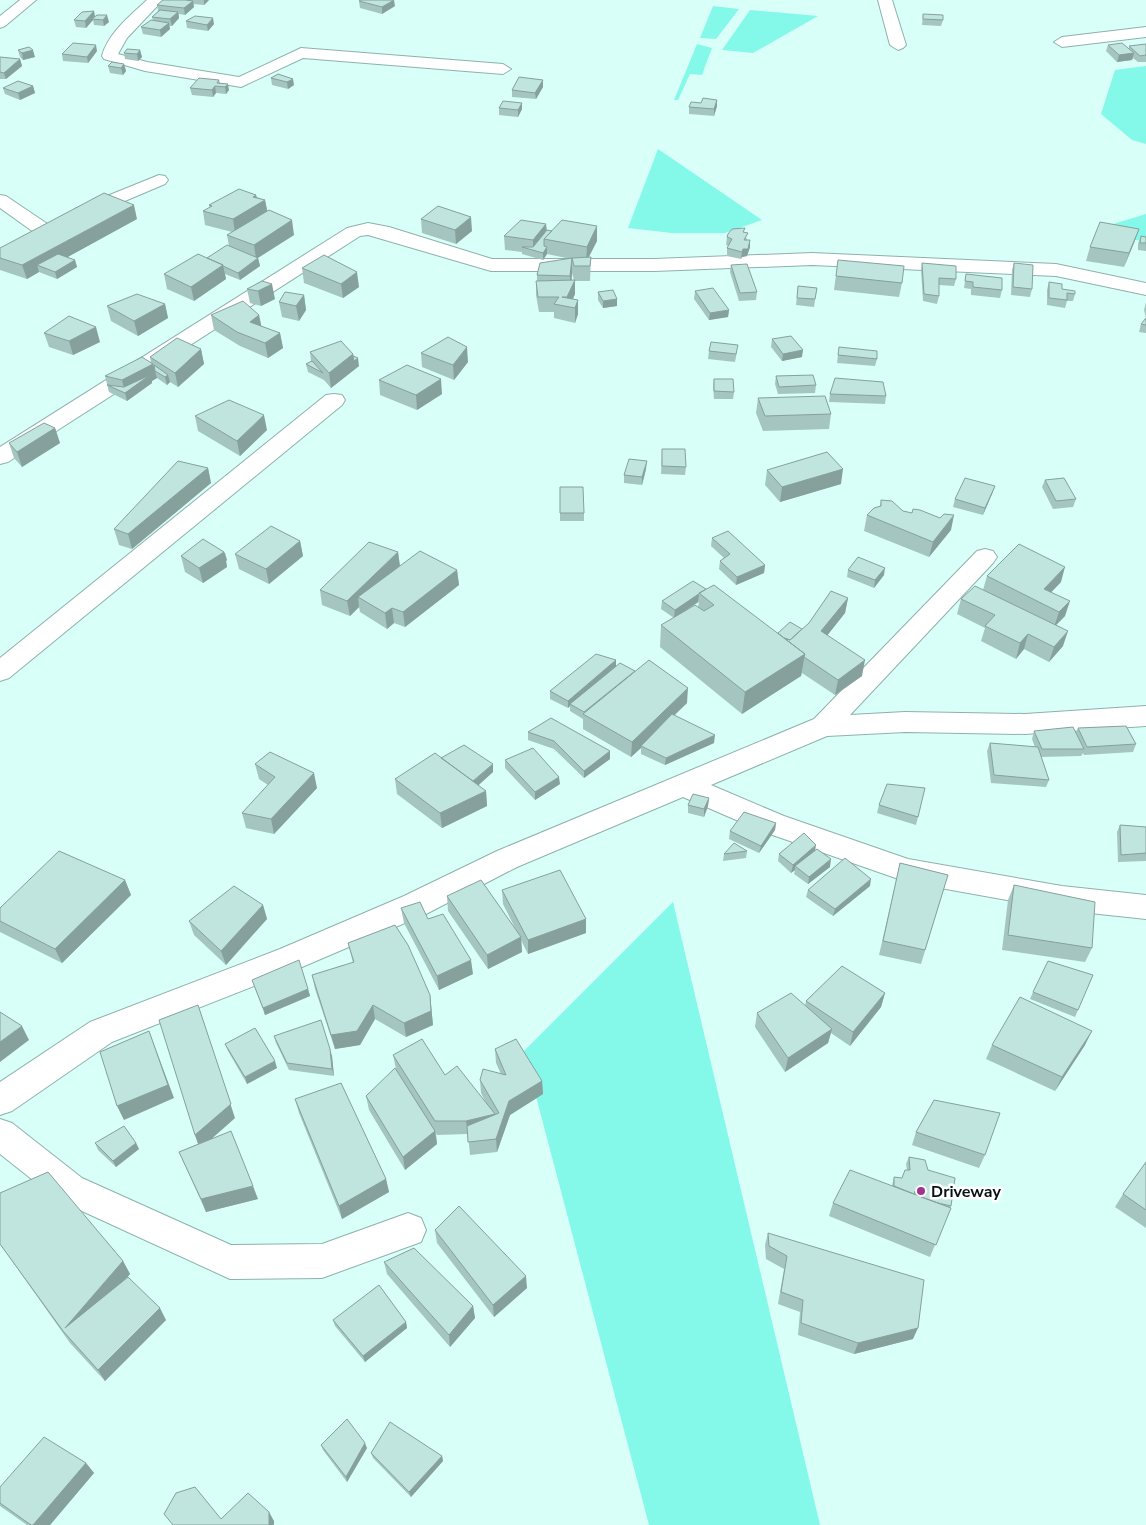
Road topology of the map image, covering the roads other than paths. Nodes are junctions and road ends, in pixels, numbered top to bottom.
1 (29, 0) edge
2 (156, 0) edge
3 (885, 0) edge
4 (0, 23) edge
5 (1146, 32) edge
6 (1062, 42) dead end
7 (898, 46) dead end
8 (503, 69) dead end
9 (158, 180) dead end
10 (0, 200) edge
11 (1146, 289) edge
12 (334, 400) dead end
13 (0, 457) edge
14 (985, 557) dead end
15 (0, 672) edge
16 (1146, 716) edge
17 (824, 726) junction
18 (684, 785) junction
19 (1146, 907) edge
20 (0, 1100) edge
21 (0, 1134) edge
22 (408, 1230) dead end

1 - 4 street
2 - 8 street
3 - 7 street
5 - 6 street
9 - 10 street
11 - 13 street
12 - 15 street
14 - 17 street
16 - 17 street
17 - 18 street
18 - 19 street
18 - 20 street
21 - 22 street

